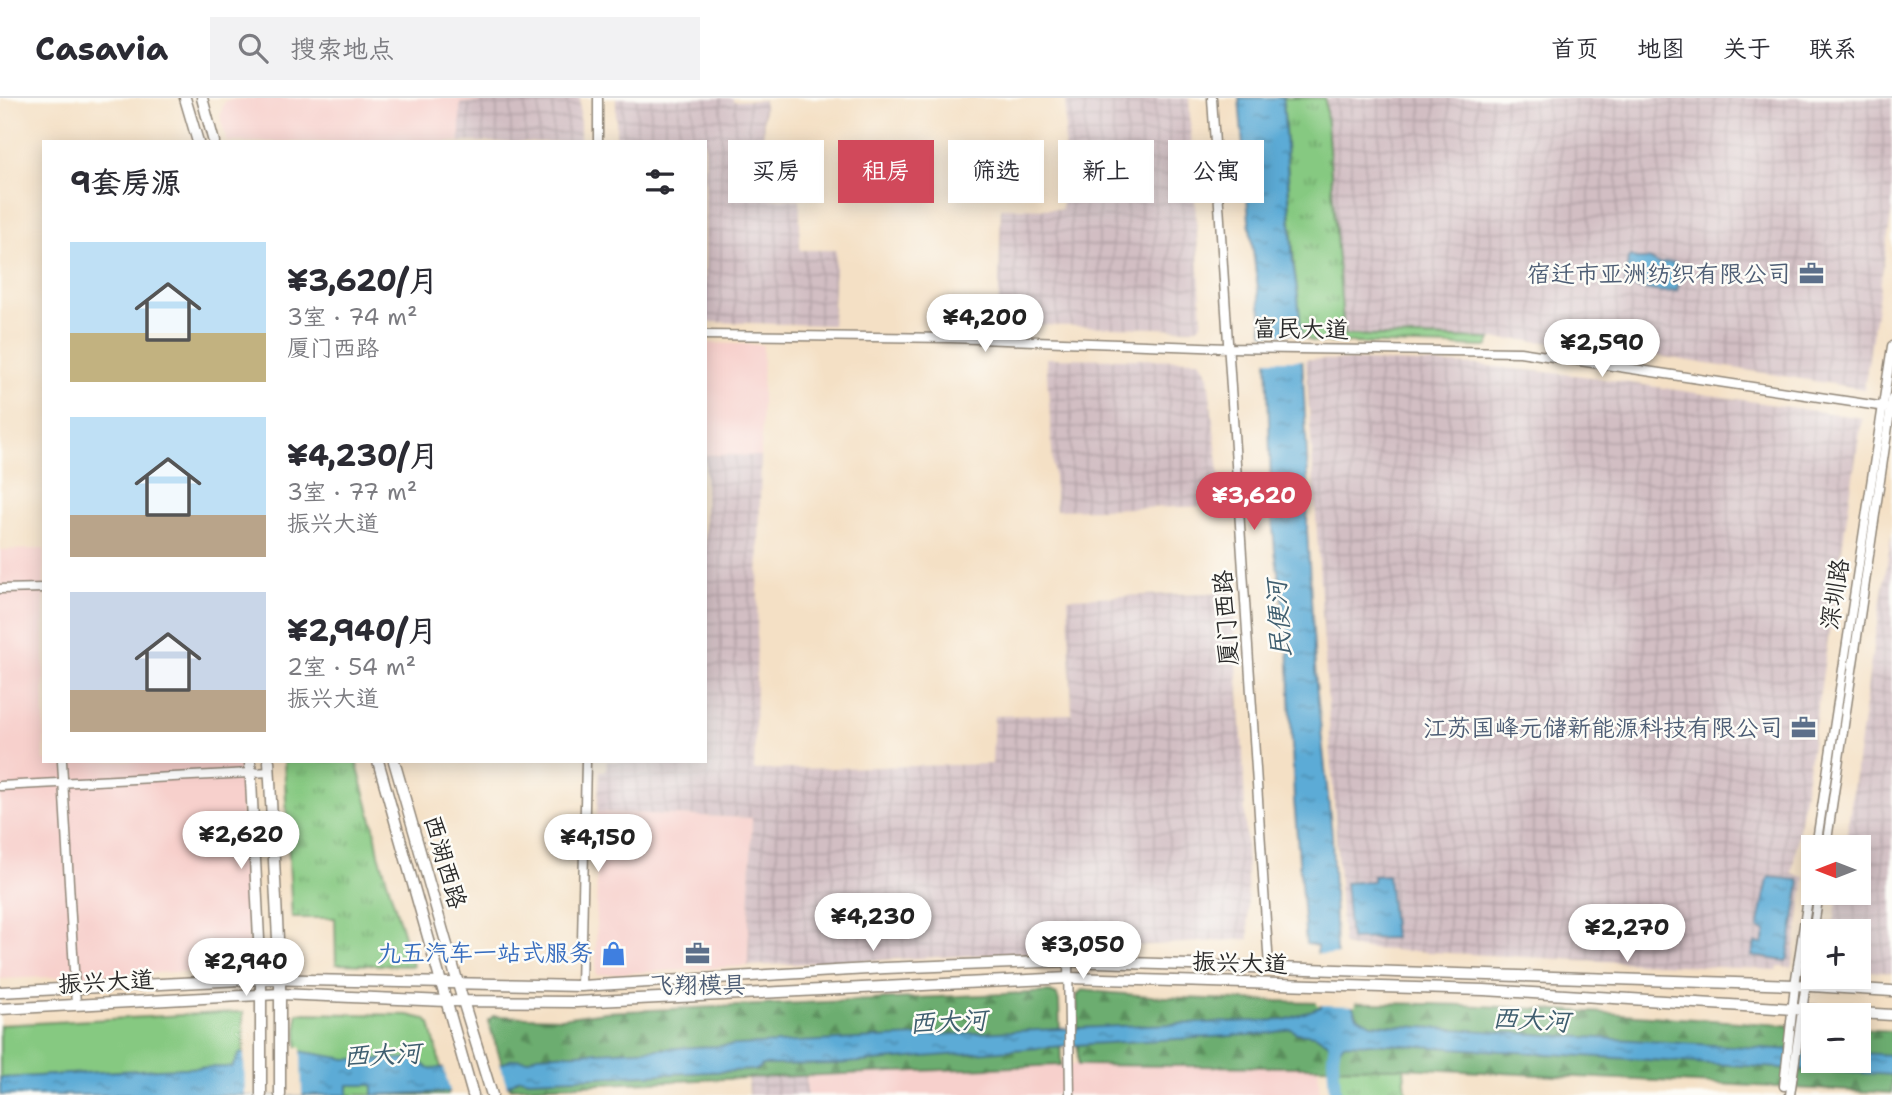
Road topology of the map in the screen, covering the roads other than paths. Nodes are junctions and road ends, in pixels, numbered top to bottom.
1 (185, 98) edge
2 (202, 98) edge
3 (598, 98) edge
4 (1212, 98) edge
5 (197, 140) edge
6 (213, 140) edge
7 (598, 140) edge
8 (707, 335) edge
9 (1892, 346) edge
10 (1228, 348) junction
11 (1892, 399) edge
12 (1889, 407) edge
13 (42, 588) edge
14 (0, 589) edge
15 (62, 763) edge
16 (250, 763) edge
17 (379, 763) edge
18 (395, 763) edge
19 (586, 763) edge
20 (270, 767) edge
21 (251, 773) junction
22 (63, 783) junction
23 (0, 786) edge
24 (1818, 835) edge
25 (1828, 835) edge
26 (1809, 905) edge
27 (1816, 905) edge
28 (1068, 961) junction
29 (1269, 967) junction
30 (1069, 978) junction
31 (261, 979) junction
32 (280, 979) junction
33 (442, 983) junction
34 (458, 983) junction
35 (581, 985) junction
36 (1800, 985) junction
37 (75, 989) junction
38 (1892, 991) edge
39 (0, 992) edge
40 (261, 995) junction
41 (280, 995) junction
42 (446, 1001) junction
43 (463, 1001) junction
44 (76, 1005) junction
45 (1797, 1009) junction
46 (0, 1010) edge
47 (1892, 1015) edge
48 (1787, 1088) edge
49 (261, 1095) edge
50 (280, 1095) edge
51 (473, 1095) edge
52 (492, 1095) edge
53 (1070, 1095) edge

1 - 5 main road
2 - 6 main road
3 - 7 street
4 - 10 street, 厦门西路
8 - 10 street, 富民大道
9 - 12 street, 深圳路
10 - 12 street, 富民大道
10 - 29 street, 厦门西路
11 - 12 street, 深圳路
12 - 24 street, 深圳路
12 - 25 street, 深圳路
13 - 14 street
15 - 22 street
16 - 21 main road
17 - 33 main road, 西湖西路
18 - 34 main road, 西湖西路
19 - 35 street
20 - 21 street
20 - 32 main road
21 - 22 street
21 - 31 main road
22 - 23 street
22 - 37 street
26 - 36 street
27 - 36 street
28 - 29 main road, 振兴大道
28 - 30 street
28 - 35 main road, 振兴大道
29 - 36 main road, 振兴大道
30 - 43 main road, 振兴大道
30 - 45 main road, 振兴大道
30 - 53 street
31 - 32 main road, 振兴大道
31 - 37 main road, 振兴大道
31 - 40 main road
32 - 33 main road, 振兴大道
32 - 41 main road
33 - 34 main road, 振兴大道
33 - 42 main road, 西湖西路
34 - 35 main road, 振兴大道
34 - 43 main road, 西湖西路
36 - 38 main road, 振兴大道
36 - 45 street
37 - 39 main road, 振兴大道
37 - 44 street
40 - 41 main road, 振兴大道
40 - 44 main road, 振兴大道
40 - 49 main road
41 - 42 main road, 振兴大道
41 - 50 main road
42 - 43 main road, 振兴大道
42 - 51 main road, 西湖西路
43 - 52 main road, 西湖西路
44 - 46 main road, 振兴大道
45 - 47 main road, 振兴大道
45 - 48 street

